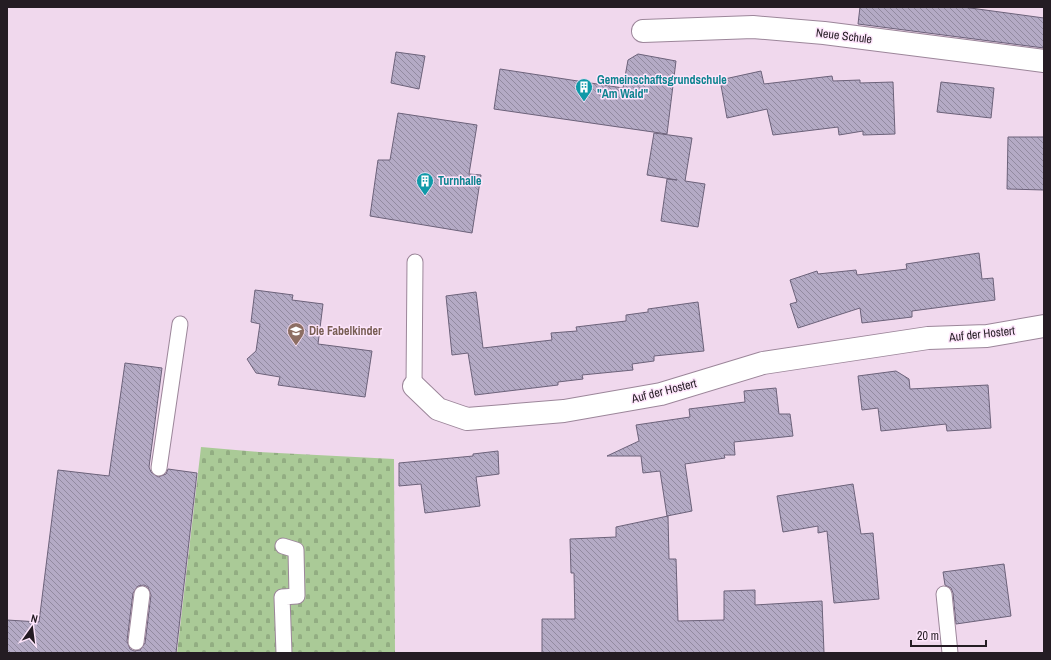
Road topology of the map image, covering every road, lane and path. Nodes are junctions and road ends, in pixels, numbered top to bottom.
1 (643, 31) dead end
2 (1044, 61) edge
3 (415, 262) dead end
4 (180, 324) dead end
5 (1044, 326) edge
6 (414, 386) joint
7 (158, 468) dead end
8 (284, 546) dead end
9 (142, 594) dead end
10 (944, 594) dead end
11 (136, 642) dead end
12 (284, 653) edge
13 (950, 653) edge

1 - 2 street, Neue Schule
3 - 6 lane, Auf der Hostert
4 - 7 lane
5 - 6 street, Auf der Hostert
8 - 12 lane
9 - 11 lane
10 - 13 lane

